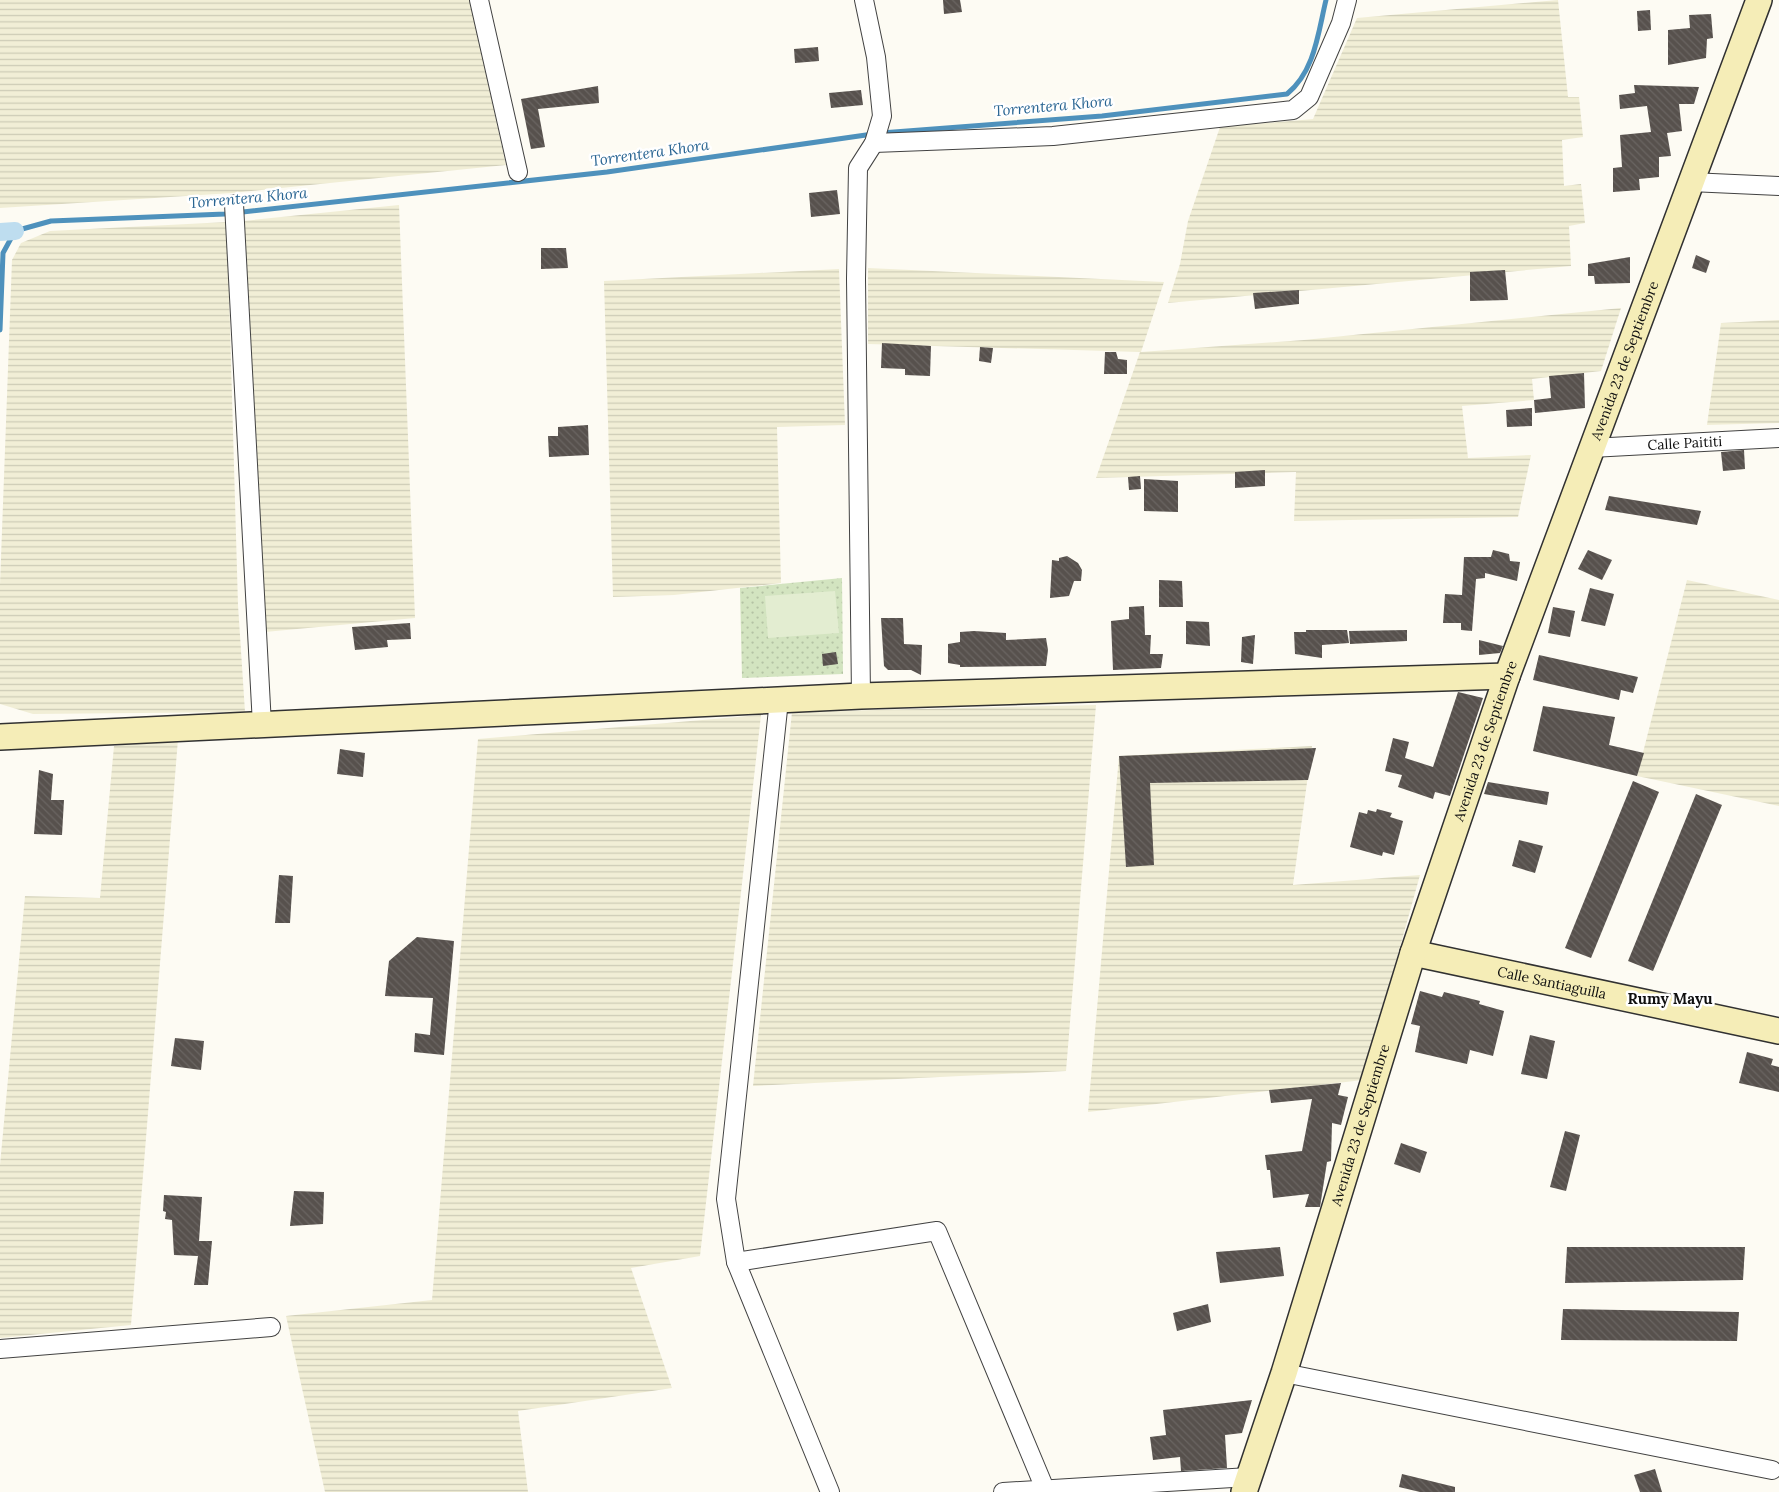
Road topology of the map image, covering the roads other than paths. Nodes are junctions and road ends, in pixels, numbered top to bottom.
1 (479, 0) edge
2 (864, 0) edge
3 (1347, 0) edge
4 (1759, 0) edge
5 (874, 143) junction
6 (518, 172) dead end
7 (1690, 182) junction
8 (1779, 186) edge
9 (234, 204) dead end
10 (1779, 438) edge
11 (1591, 448) junction
12 (1507, 676) junction
13 (861, 696) junction
14 (779, 700) junction
15 (262, 725) junction
16 (0, 737) edge
17 (1413, 953) junction
18 (1779, 1031) edge
19 (736, 1262) junction
20 (271, 1327) dead end
21 (0, 1349) edge
22 (1284, 1373) junction
23 (1772, 1470) dead end
24 (1246, 1485) edge
25 (1045, 1489) junction
26 (830, 1492) edge
27 (1003, 1492) edge

1 - 6 street
2 - 5 street
3 - 5 street
4 - 7 street, Avenida 23 de Septiembre
5 - 13 street
7 - 8 street
7 - 11 street, Avenida 23 de Septiembre
9 - 15 street
10 - 11 street, Calle Paititi
11 - 12 street, Avenida 23 de Septiembre
12 - 13 street
12 - 17 street, Avenida 23 de Septiembre
13 - 14 street
14 - 15 street
14 - 19 street
15 - 16 street
17 - 18 street, Calle Santiaguilla
17 - 22 street, Avenida 23 de Septiembre
19 - 25 street
19 - 26 street
20 - 21 street
22 - 23 street
22 - 24 street, Avenida 23 de Septiembre
24 - 25 street
25 - 27 street

